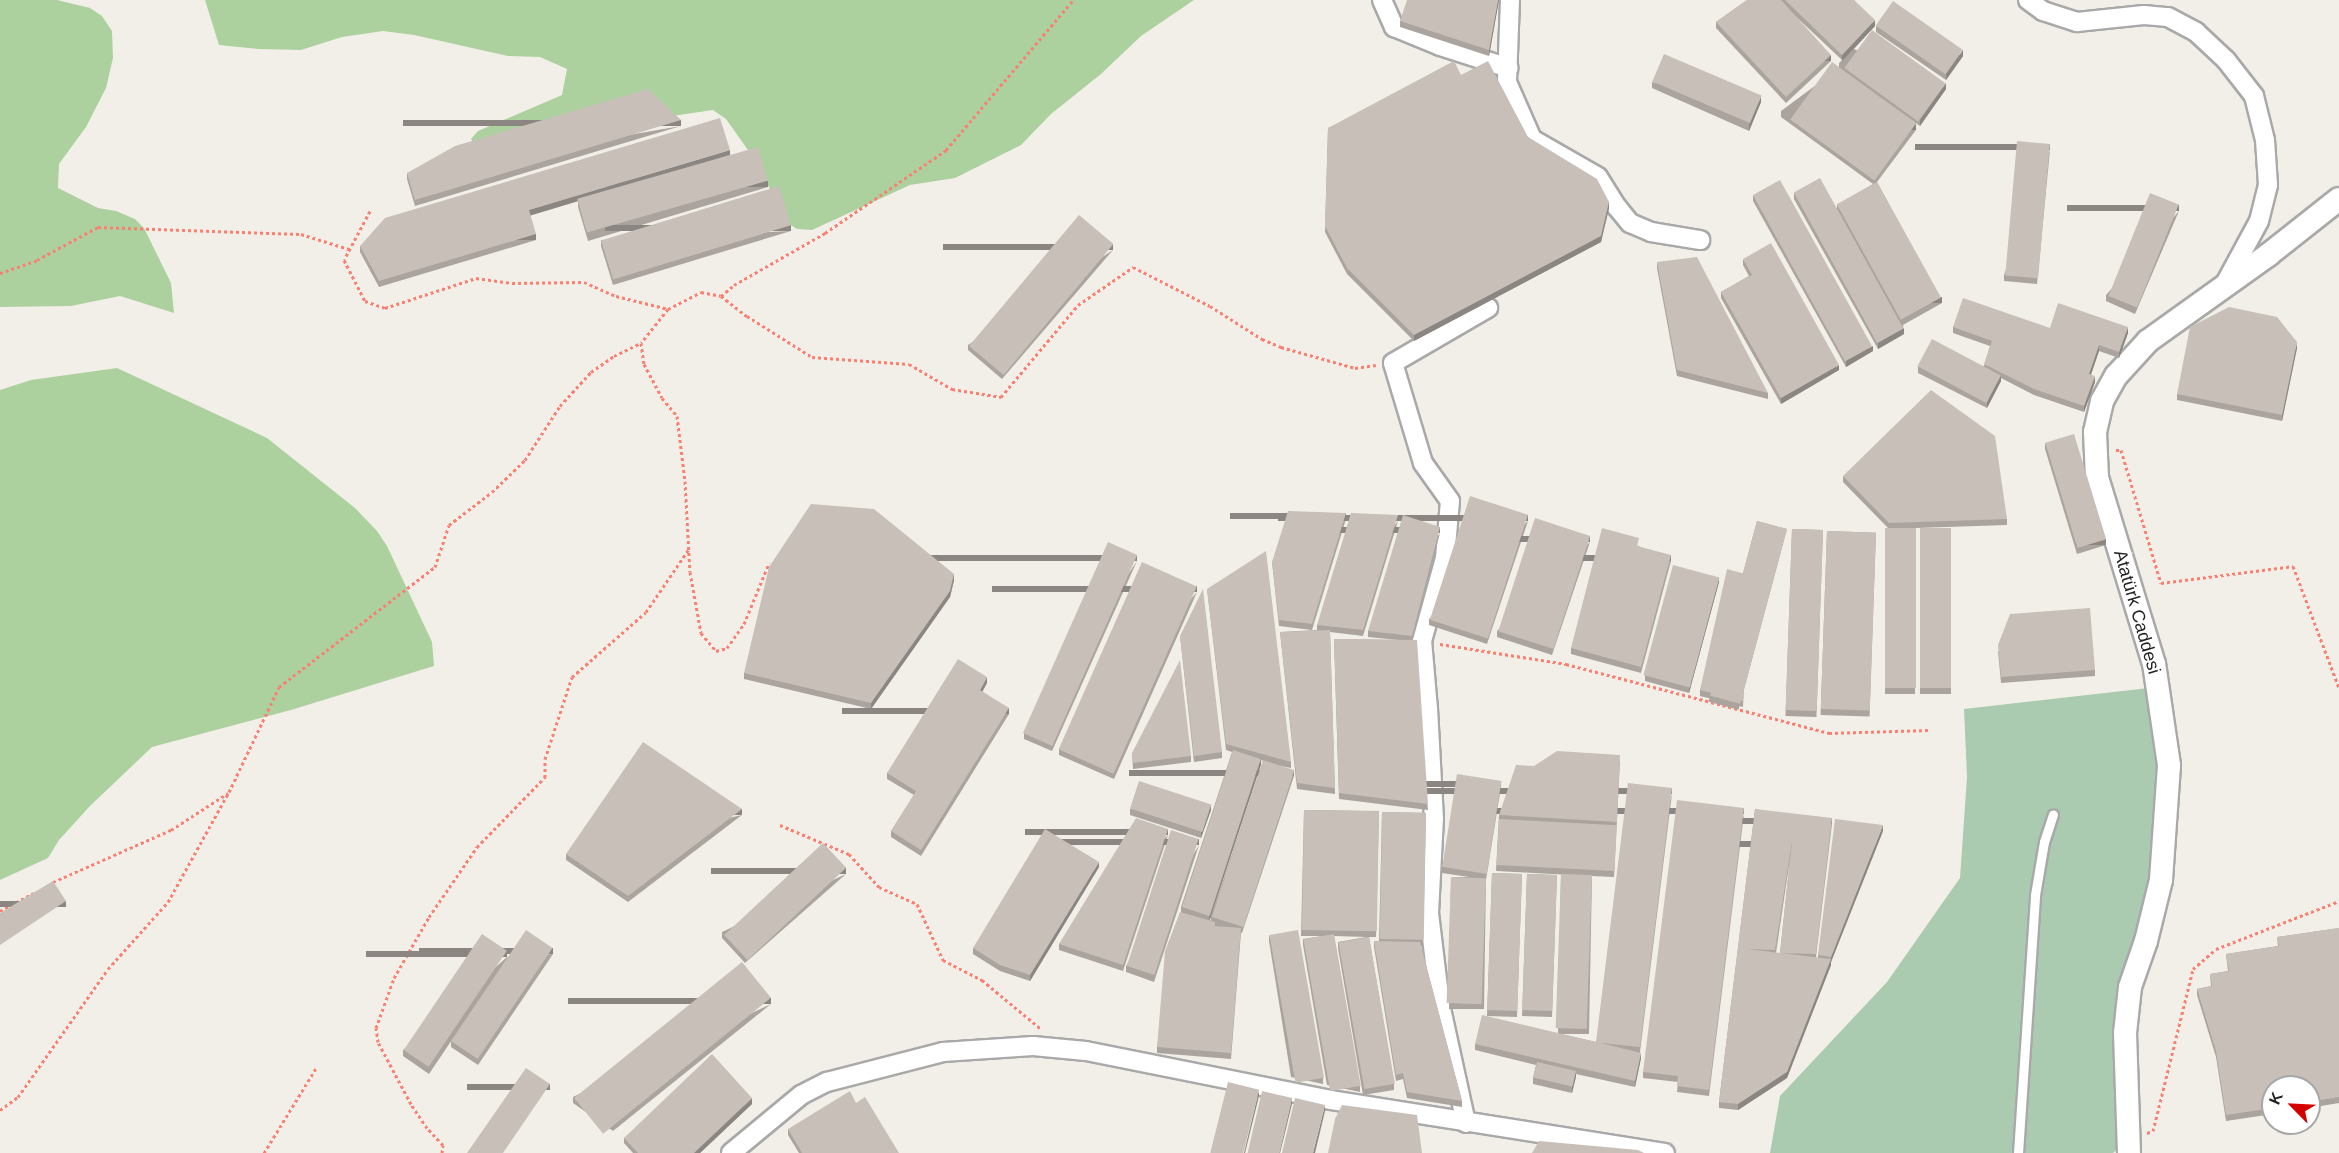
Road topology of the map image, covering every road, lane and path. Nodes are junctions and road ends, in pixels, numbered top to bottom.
1 (1073, 0) edge
2 (1382, 0) edge
3 (1510, 0) edge
4 (2028, 0) edge
5 (1509, 68) junction
6 (2339, 199) edge
7 (370, 211) dead end
8 (1700, 240) dead end
9 (349, 249) junction
10 (0, 273) edge
11 (2223, 288) junction
12 (721, 296) junction
13 (1488, 308) dead end
14 (668, 309) junction
15 (641, 344) junction
16 (1393, 363) junction
17 (2096, 451) junction
18 (689, 549) junction
19 (769, 563) edge
20 (1422, 641) junction
21 (2339, 688) edge
22 (1929, 730) dead end
23 (230, 792) junction
24 (2054, 814) dead end
25 (780, 825) dead end
26 (47, 885) edge
27 (38, 890) edge
28 (2339, 901) edge
29 (0, 911) edge
30 (1050, 1048) junction
31 (316, 1068) dead end
32 (0, 1110) edge
33 (1466, 1123) junction
34 (2124, 1149) edge
35 (264, 1153) edge
36 (442, 1153) edge
37 (730, 1153) edge
38 (1665, 1153) edge
39 (2018, 1153) edge

1 - 12 path
2 - 5 street
3 - 5 street
4 - 11 street
5 - 8 street
6 - 11 street, Atatürk Caddesi
7 - 9 path
9 - 10 path
9 - 14 path
11 - 17 street, Atatürk Caddesi
12 - 14 path
12 - 16 path
13 - 16 street
14 - 15 path
15 - 18 path
15 - 23 path
16 - 20 street
17 - 21 path
17 - 34 street, Atatürk Caddesi
18 - 19 path
18 - 36 path
20 - 22 path
20 - 33 street
23 - 26 path
23 - 32 path
24 - 39 lane
25 - 30 path
27 - 29 path
28 - 34 path
30 - 33 street
30 - 37 street
31 - 35 path
33 - 38 street

